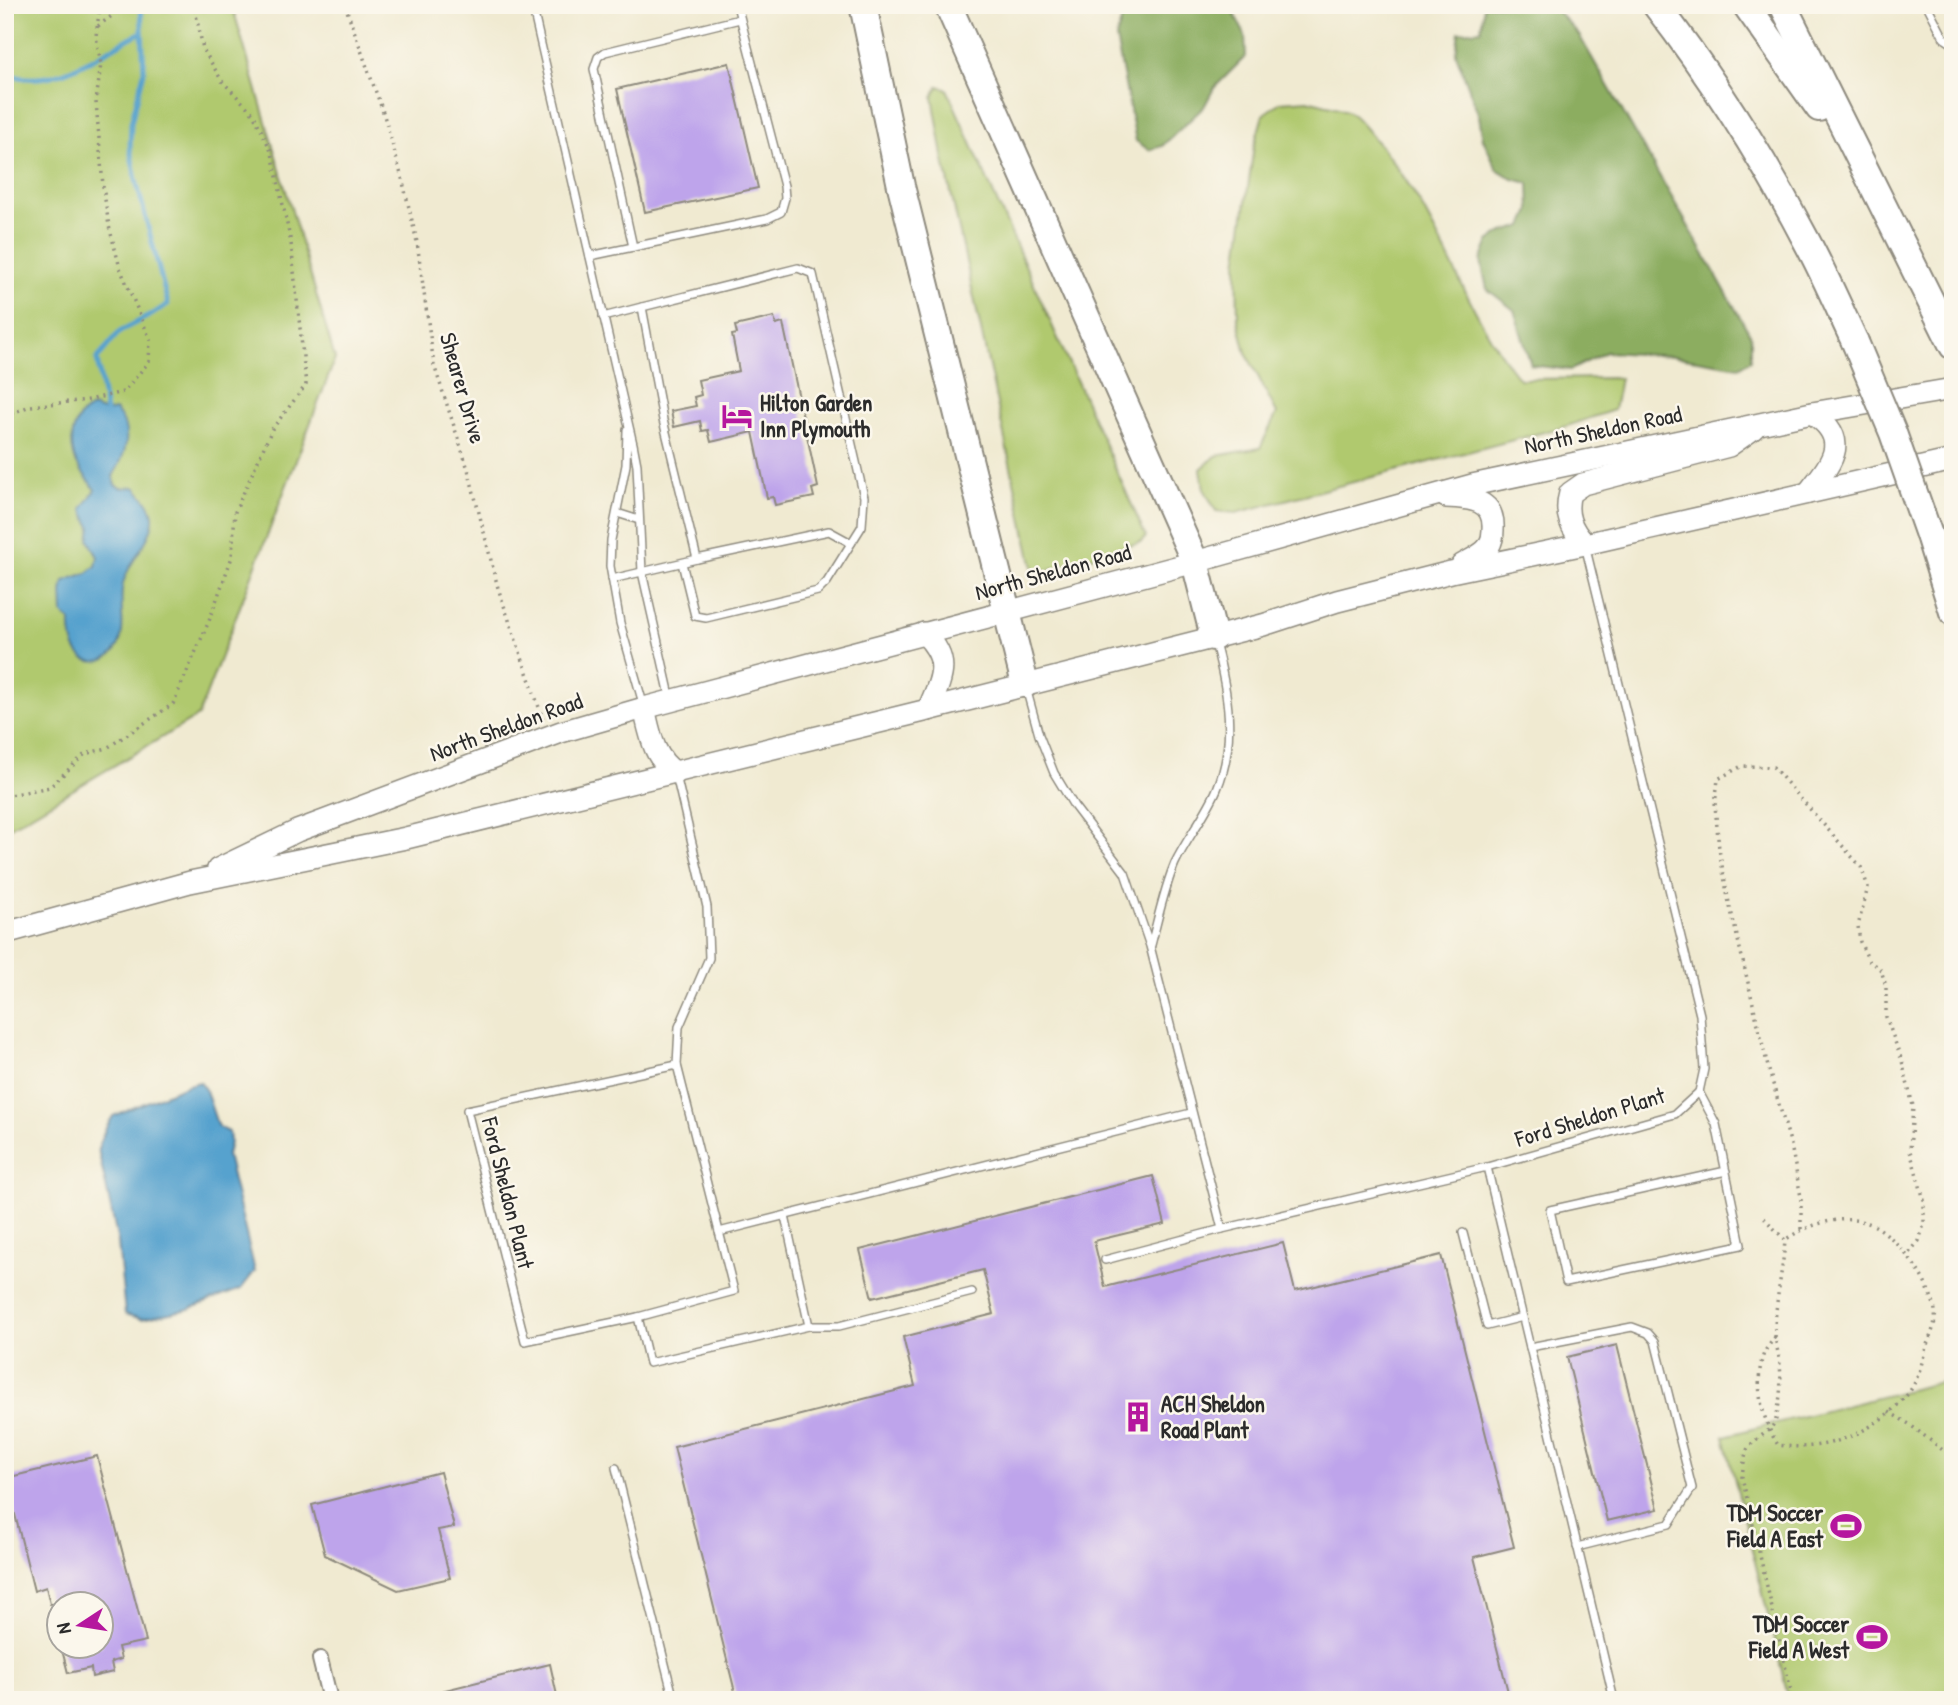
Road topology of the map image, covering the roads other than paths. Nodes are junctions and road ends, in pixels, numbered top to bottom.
1 (545, 5) edge
2 (737, 5) edge
3 (861, 5) edge
4 (948, 5) edge
5 (968, 5) edge
6 (1656, 5) edge
7 (1746, 5) edge
8 (1783, 5) edge
9 (1927, 5) edge
10 (533, 7) edge
11 (740, 19) junction
12 (1953, 44) edge
13 (1025, 176) junction
14 (1885, 213) junction
15 (633, 247) junction
16 (590, 256) junction
17 (642, 307) junction
18 (603, 317) junction
19 (1948, 335) edge
20 (1953, 389) edge
21 (1812, 412) junction
22 (628, 423) junction
23 (1761, 423) junction
24 (1953, 460) edge
25 (1808, 493) junction
26 (1428, 496) junction
27 (617, 513) junction
28 (639, 520) junction
29 (851, 543) junction
30 (1585, 544) junction
31 (697, 559) junction
32 (1195, 562) junction
33 (682, 563) junction
34 (642, 572) junction
35 (1451, 572) junction
36 (612, 579) junction
37 (1006, 612) junction
38 (1953, 612) edge
39 (924, 634) junction
40 (1214, 637) junction
41 (1025, 684) junction
42 (671, 701) junction
43 (644, 708) junction
44 (928, 710) junction
45 (676, 773) junction
46 (190, 883) junction
47 (5, 933) edge
48 (1150, 946) junction
49 (677, 1065) junction
50 (1699, 1092) junction
51 (1191, 1113) junction
52 (1487, 1167) junction
53 (1726, 1171) junction
54 (785, 1216) junction
55 (1222, 1229) junction
56 (719, 1232) junction
57 (1463, 1233) dead end
58 (1105, 1260) dead end
59 (972, 1292) dead end
60 (1523, 1317) junction
61 (638, 1318) junction
62 (809, 1326) junction
63 (1530, 1347) junction
64 (616, 1468) dead end
65 (1577, 1548) junction
66 (320, 1659) dead end
67 (330, 1700) edge
68 (674, 1700) edge
69 (1614, 1700) edge

1 - 10 lane
2 - 11 lane
3 - 37 highway
4 - 13 highway
5 - 13 highway
6 - 38 highway, bridge
7 - 14 highway
8 - 14 highway
9 - 12 lane
10 - 16 lane
11 - 15 lane
11 - 15 lane
13 - 32 highway
14 - 19 highway
15 - 16 lane
16 - 18 lane
17 - 18 lane
17 - 29 lane
17 - 31 lane
18 - 22 lane
20 - 21 main road, North Sheldon Road
21 - 23 main road, North Sheldon Road
21 - 25 main road
22 - 27 lane
22 - 28 lane
23 - 26 main road, North Sheldon Road
23 - 30 main road
24 - 25 main road, North Sheldon Road
25 - 30 main road, North Sheldon Road
26 - 32 main road, North Sheldon Road
26 - 35 main road
27 - 28 lane
27 - 36 lane
28 - 34 lane
29 - 31 lane
29 - 33 lane
30 - 35 main road, North Sheldon Road
30 - 50 lane, Ford Sheldon Plant
31 - 33 lane
32 - 37 main road, North Sheldon Road
32 - 40 highway
33 - 34 lane
34 - 36 lane
34 - 42 lane
35 - 40 main road, North Sheldon Road
36 - 43 lane
37 - 39 main road, North Sheldon Road
37 - 41 highway
39 - 42 main road, North Sheldon Road
39 - 44 main road
40 - 41 main road, North Sheldon Road
40 - 48 lane
41 - 44 main road, North Sheldon Road
41 - 48 lane
42 - 43 main road, North Sheldon Road
43 - 45 main road
43 - 46 main road, North Sheldon Road
44 - 45 main road, North Sheldon Road
45 - 46 main road, North Sheldon Road
45 - 49 lane, Ford Sheldon Plant
46 - 47 main road, North Sheldon Road
48 - 51 lane
49 - 56 lane, Ford Sheldon Plant
49 - 61 lane, Ford Sheldon Plant
50 - 52 lane, Ford Sheldon Plant
50 - 53 lane
51 - 54 lane
51 - 55 lane
52 - 55 lane, Ford Sheldon Plant
52 - 60 lane
53 - 53 lane
54 - 56 lane
54 - 62 lane
55 - 58 lane, Ford Sheldon Plant
56 - 61 lane, Ford Sheldon Plant
57 - 60 lane
59 - 62 lane
60 - 63 lane
61 - 62 lane
63 - 65 lane
63 - 65 lane
64 - 68 lane
65 - 69 lane
66 - 67 street

